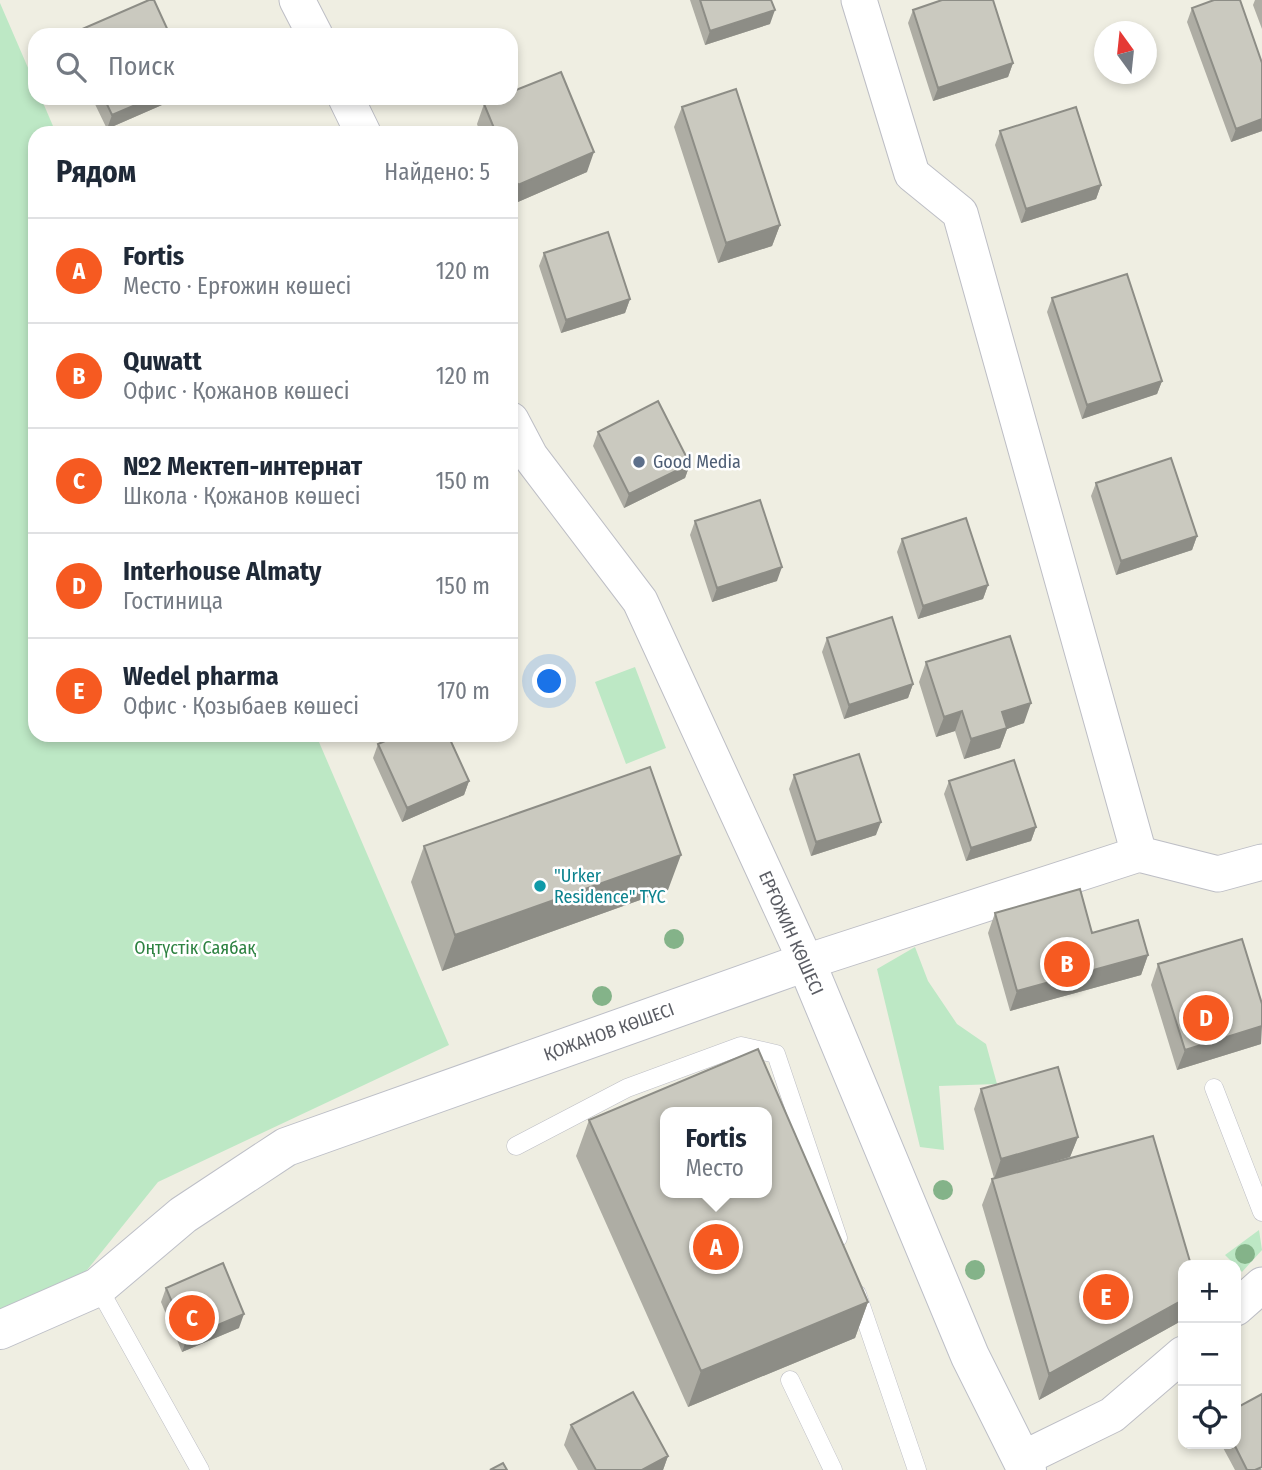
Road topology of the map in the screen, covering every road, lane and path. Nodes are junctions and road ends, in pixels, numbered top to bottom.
1 (297, 0) edge
2 (859, 0) edge
3 (311, 28) edge
4 (349, 105) edge
5 (360, 126) edge
6 (518, 433) edge
7 (1139, 854) junction
8 (1262, 862) edge
9 (806, 962) junction
10 (1214, 1088) dead end
11 (516, 1146) dead end
12 (1262, 1212) edge
13 (842, 1249) edge
14 (850, 1275) edge
15 (1262, 1286) edge
16 (98, 1287) junction
17 (1241, 1304) edge
18 (0, 1330) edge
19 (1178, 1358) edge
20 (790, 1380) dead end
21 (1025, 1465) edge
22 (200, 1470) edge
23 (833, 1470) edge
24 (917, 1470) edge

1 - 3 street
2 - 7 street
4 - 5 street
6 - 9 street, ЕРҒОЖИН КӨШЕСІ
7 - 8 street
7 - 9 street, ҚОЖАНОВ КӨШЕСІ
9 - 16 street, ҚОЖАНОВ КӨШЕСІ
9 - 21 street, ЕРҒОЖИН КӨШЕСІ
10 - 12 lane
11 - 13 lane
14 - 24 lane
15 - 17 street
16 - 18 street, ҚОЖАНОВ КӨШЕСІ
16 - 22 lane
19 - 21 street
20 - 23 lane

